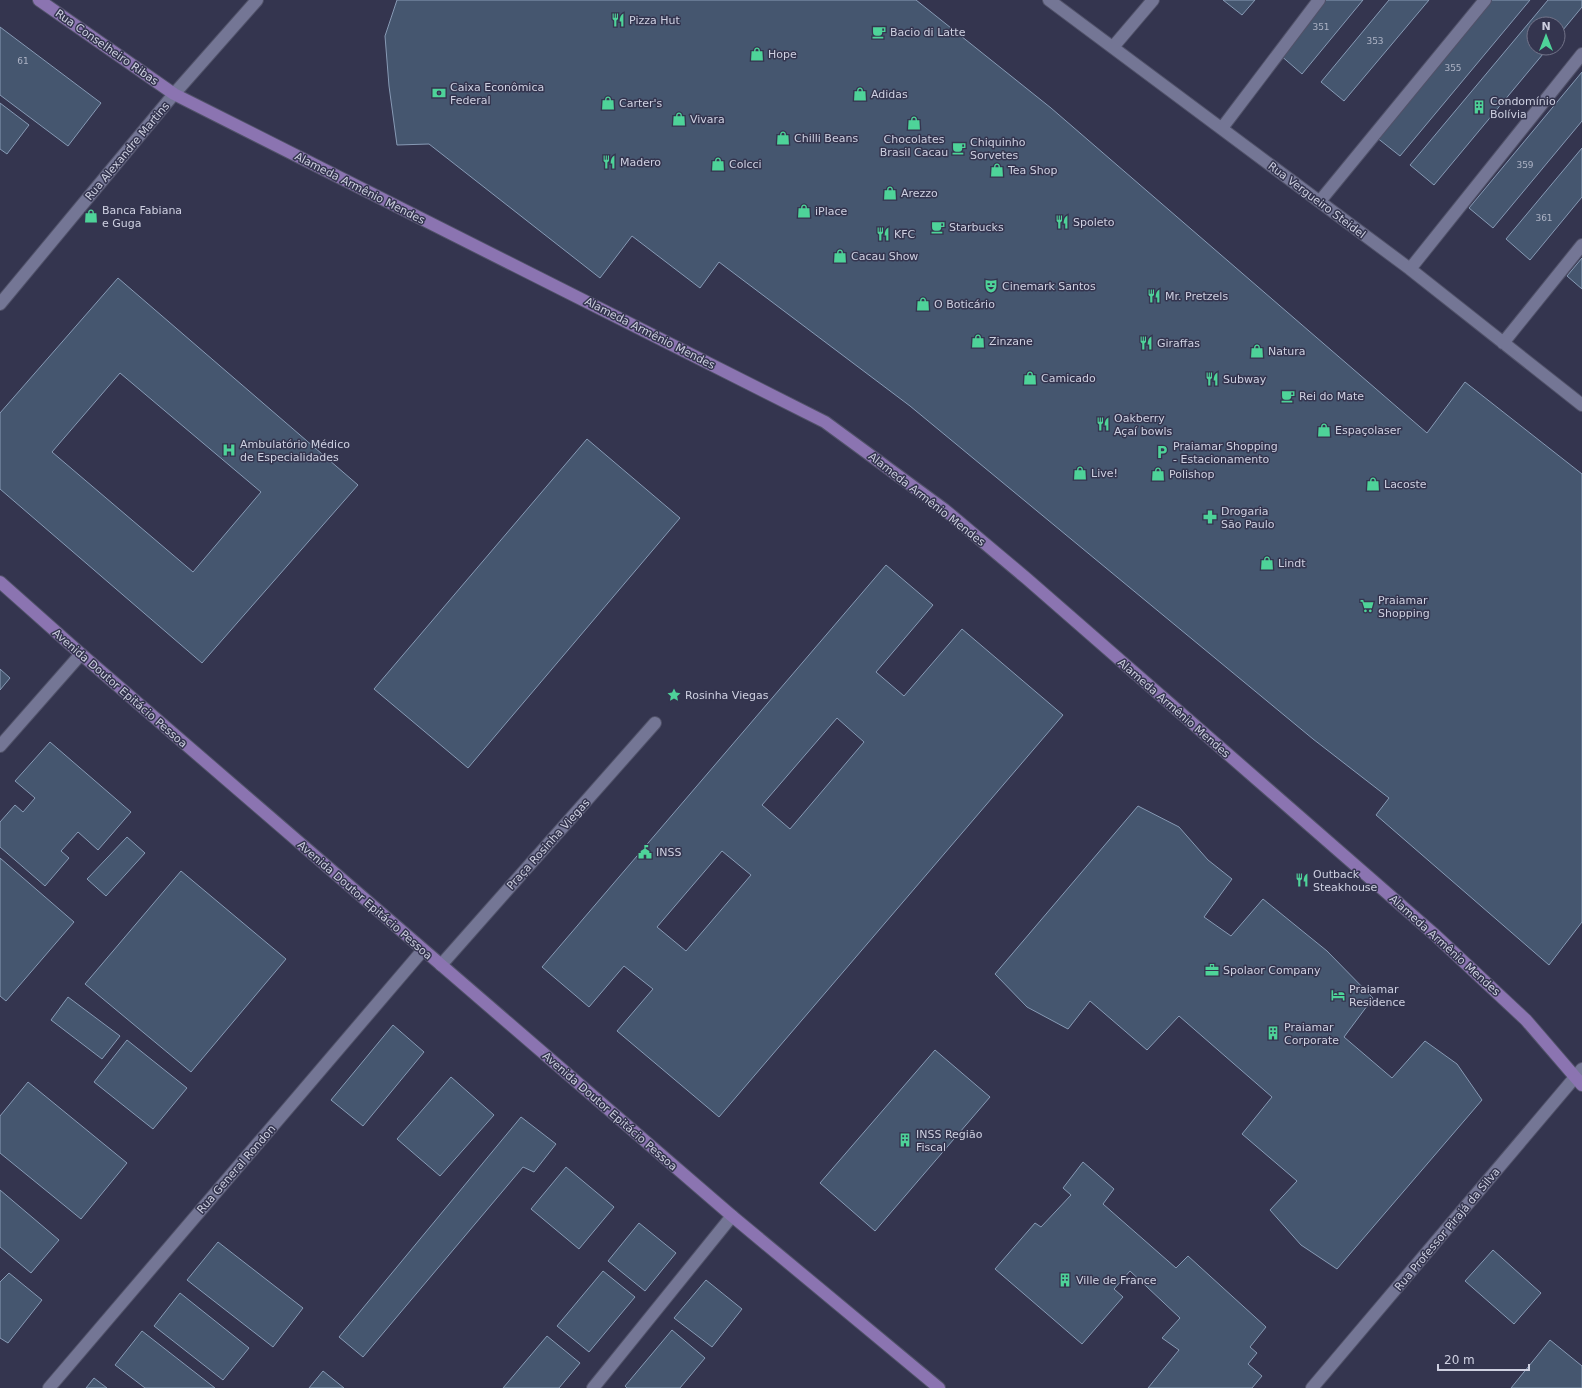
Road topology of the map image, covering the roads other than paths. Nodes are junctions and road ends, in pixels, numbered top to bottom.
1 (39, 0) edge
2 (257, 0) edge
3 (1049, 0) edge
4 (1153, 0) edge
5 (1319, 0) edge
6 (1484, 0) edge
7 (1113, 47) junction
8 (1582, 54) edge
9 (174, 94) junction
10 (1222, 128) junction
11 (1320, 202) junction
12 (1582, 245) edge
13 (1410, 269) junction
14 (0, 304) edge
15 (1503, 343) junction
16 (1582, 405) edge
17 (0, 582) edge
18 (80, 654) junction
19 (655, 723) dead end
20 (0, 746) edge
21 (424, 950) junction
22 (441, 965) junction
23 (1580, 1077) edge
24 (732, 1216) junction
25 (49, 1388) edge
26 (592, 1388) edge
27 (939, 1388) edge
28 (1312, 1388) edge

1 - 9 main road, Rua Conselheiro Ribas
2 - 9 street, Rua Alexandre Martins
3 - 7 street, Rua Vergueiro Steidel
4 - 7 street
5 - 10 street
6 - 11 street
7 - 10 street, Rua Vergueiro Steidel
8 - 13 street
9 - 14 street, Rua Alexandre Martins
9 - 23 main road, Alameda Armênio Mendes
10 - 11 street, Rua Vergueiro Steidel
11 - 13 street, Rua Vergueiro Steidel
12 - 15 street
13 - 15 street, Rua Vergueiro Steidel
15 - 16 street, Rua Vergueiro Steidel
17 - 18 main road, Avenida Doutor Epitácio Pessoa
18 - 20 street
18 - 21 main road, Avenida Doutor Epitácio Pessoa
19 - 22 street, Praça Rosinha Viegas
21 - 22 main road, Avenida Doutor Epitácio Pessoa
21 - 25 street, Rua General Rondon
22 - 24 main road, Avenida Doutor Epitácio Pessoa
23 - 28 street, Rua Professor Pirajá da Silva
24 - 26 street
24 - 27 main road, Avenida Doutor Epitácio Pessoa

